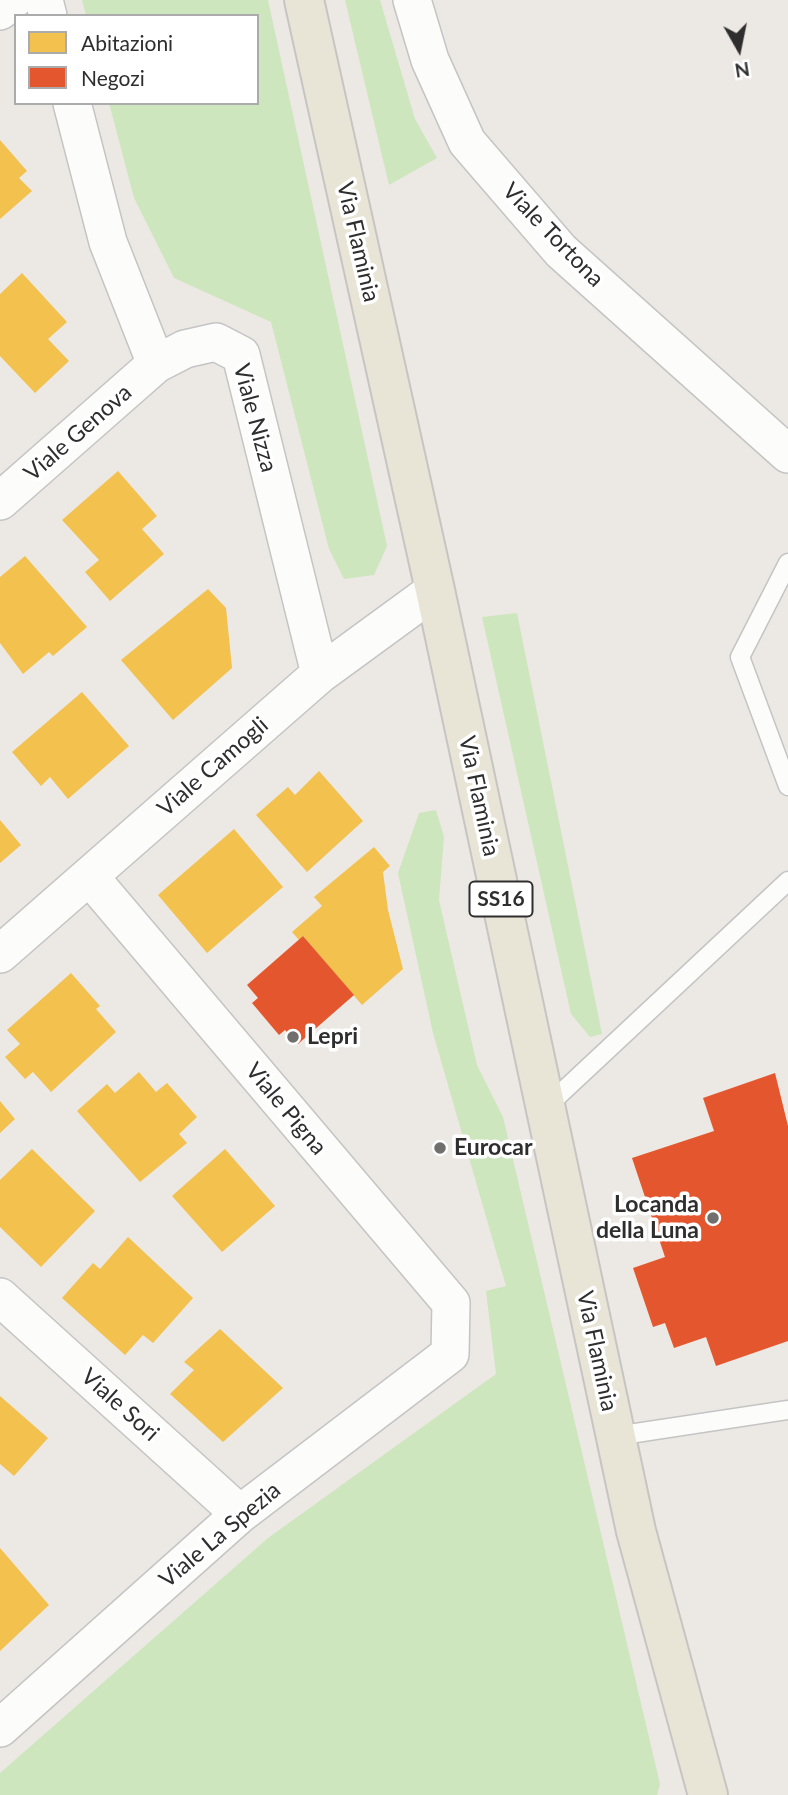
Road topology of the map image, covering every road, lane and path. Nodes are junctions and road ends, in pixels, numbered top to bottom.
1 (13, 0) edge
2 (303, 0) edge
3 (412, 0) edge
4 (0, 12) edge
5 (73, 105) edge
6 (156, 364) junction
7 (788, 454) edge
8 (0, 501) edge
9 (788, 563) edge
10 (435, 590) junction
11 (320, 674) junction
12 (788, 786) edge
13 (89, 876) junction
14 (788, 881) edge
15 (0, 954) edge
16 (545, 1108) junction
17 (0, 1297) edge
18 (450, 1354) joint
19 (788, 1410) edge
20 (616, 1436) junction
21 (240, 1514) junction
22 (0, 1728) edge
23 (708, 1795) edge

1 - 4 street
2 - 10 main road, Via Flaminia / SS16
3 - 7 street, Viale Tortona
5 - 6 street
6 - 8 street, Viale Genova
6 - 11 street, Viale Nizza
9 - 12 lane
10 - 11 street, Viale Camogli
10 - 16 main road, Via Flaminia / SS16
11 - 13 street, Viale Camogli
13 - 15 street, Viale Camogli
13 - 18 street, Viale Pigna
14 - 16 lane
16 - 20 main road, Via Flaminia / SS16
17 - 21 street, Viale Sori
18 - 21 street, Viale La Spezia
19 - 20 lane
20 - 23 main road, Via Flaminia / SS16
21 - 22 street, Viale La Spezia

